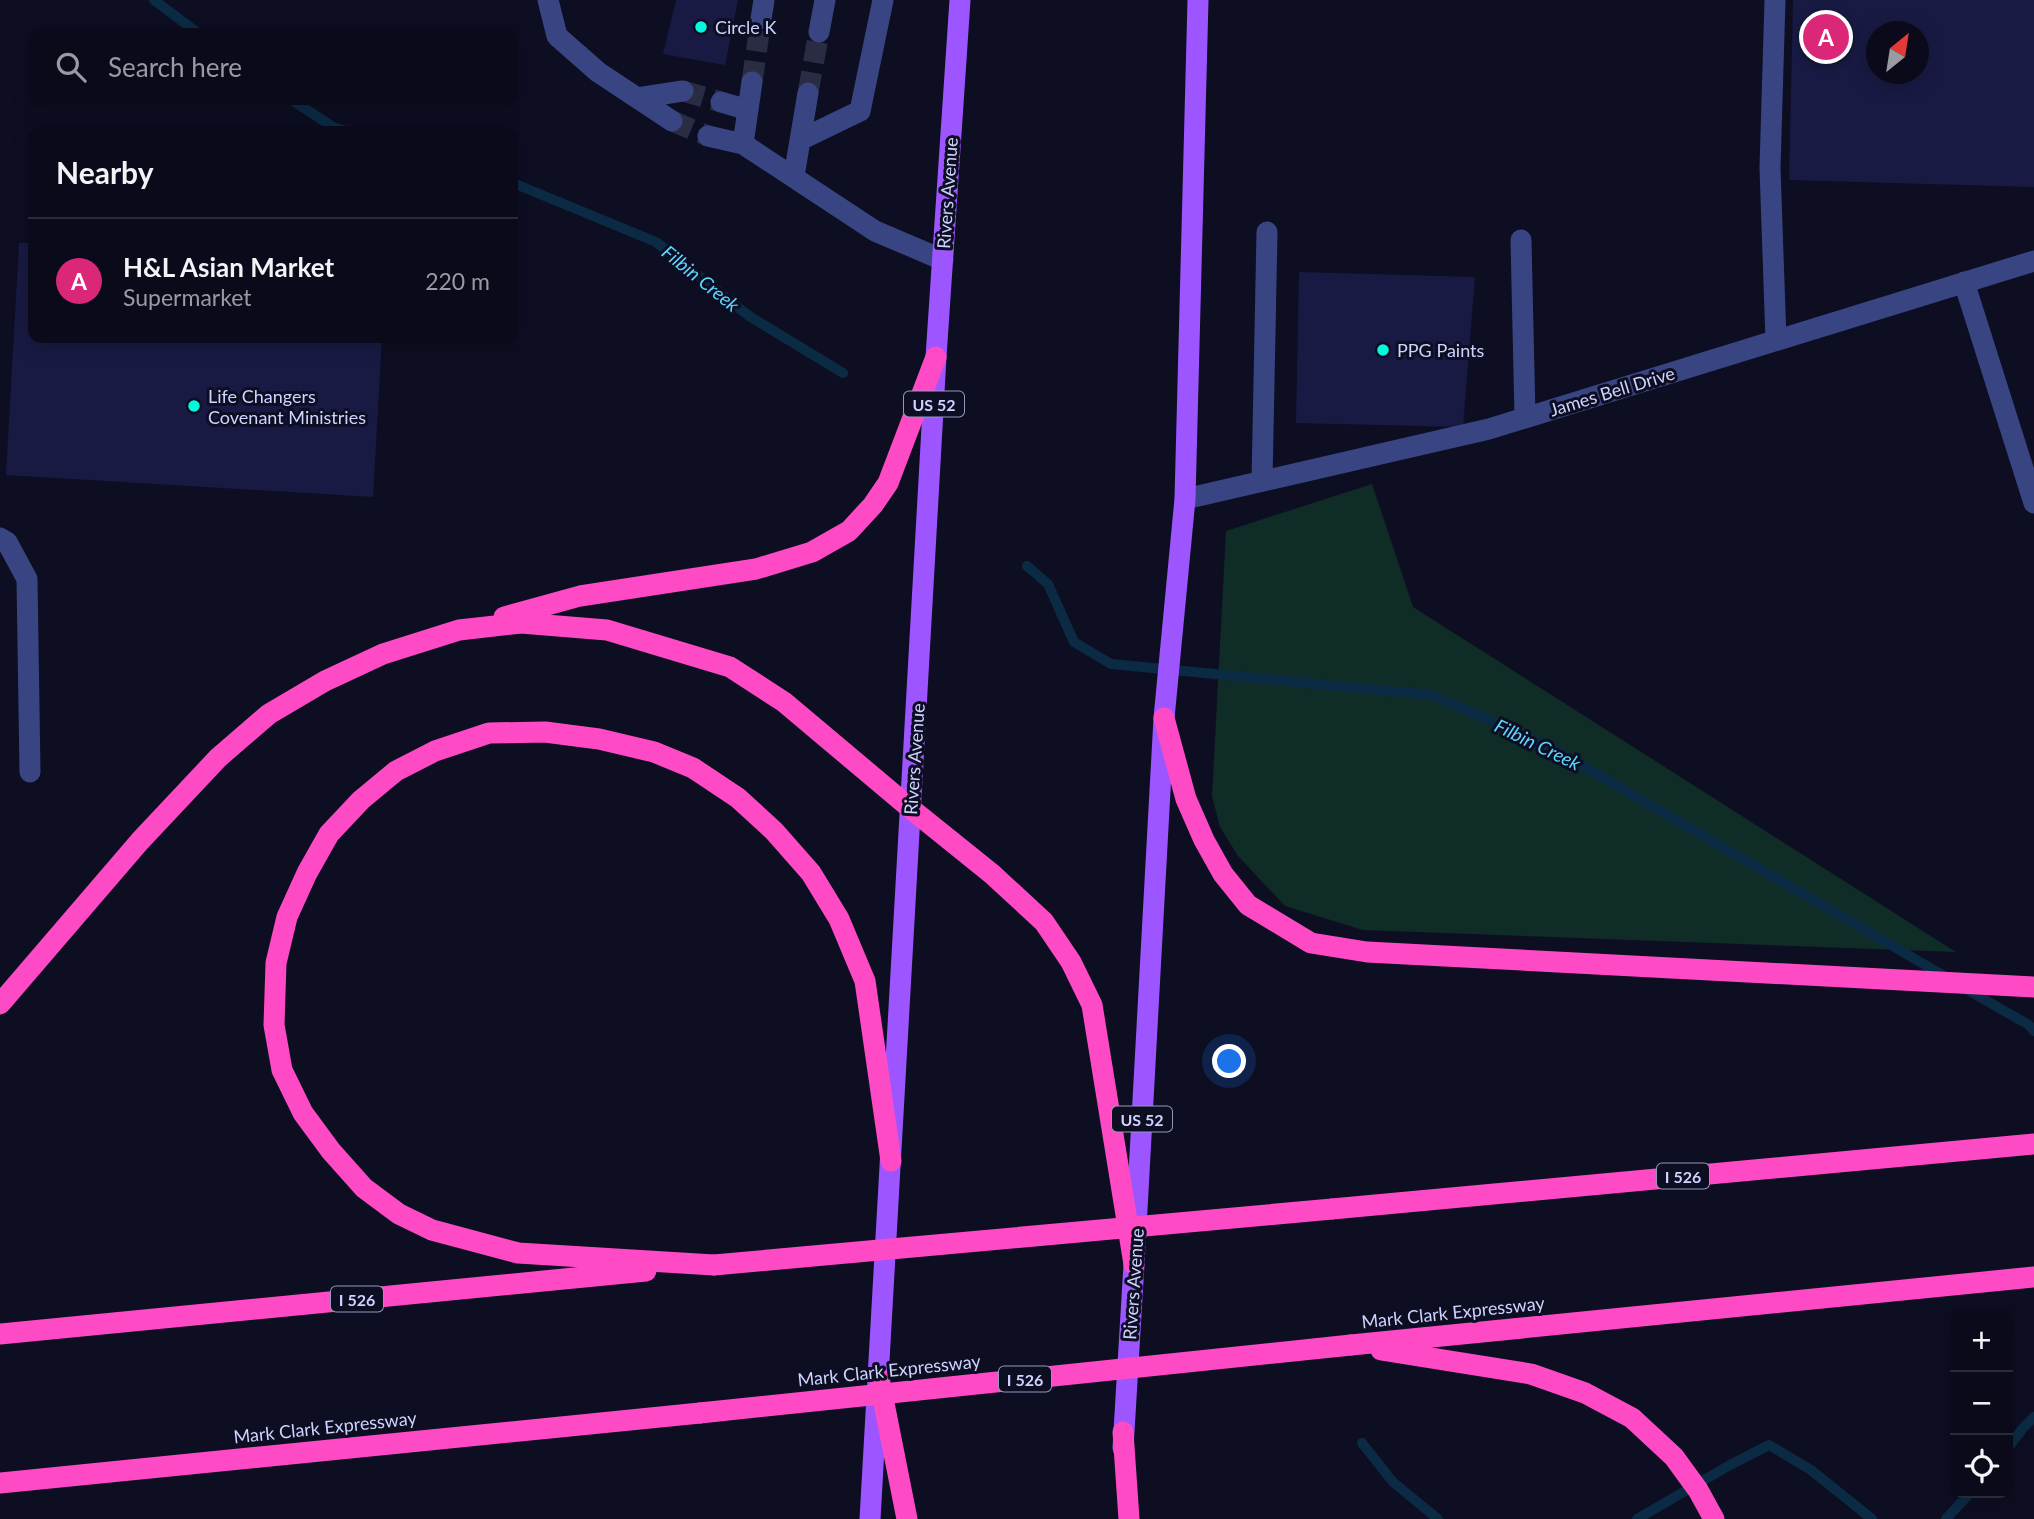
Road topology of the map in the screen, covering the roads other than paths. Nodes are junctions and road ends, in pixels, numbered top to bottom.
1 (548, 0) edge
2 (825, 0) edge
3 (883, 0) edge
4 (959, 0) edge
5 (1198, 0) edge
6 (1775, 0) edge
7 (819, 32) tunnel mouth
8 (752, 82) tunnel mouth
9 (683, 91) tunnel mouth
10 (808, 93) tunnel mouth
11 (637, 98) junction
12 (721, 102) tunnel mouth
13 (748, 110) junction
14 (672, 121) tunnel mouth
15 (708, 136) tunnel mouth
16 (800, 141) junction
17 (743, 144) junction
18 (794, 176) junction
19 (1267, 232) dead end
20 (1521, 240) dead end
21 (943, 260) junction
22 (2034, 261) edge
23 (1964, 282) junction
24 (1776, 340) junction
25 (936, 357) junction
26 (1525, 417) junction
27 (1262, 481) junction
28 (1185, 499) junction
29 (2034, 503) edge
30 (0, 538) edge
31 (459, 630) junction
32 (1164, 718) junction
33 (30, 772) dead end
34 (910, 808) junction
35 (2034, 987) edge
36 (0, 1004) edge
37 (2034, 1144) edge
38 (891, 1161) junction
39 (714, 1265) junction
40 (1134, 1265) junction
41 (2034, 1277) edge
42 (0, 1334) edge
43 (1351, 1345) junction
44 (879, 1378) junction
45 (1124, 1432) junction
46 (0, 1483) edge
47 (870, 1519) edge
48 (907, 1519) edge
49 (1119, 1519) edge
50 (1129, 1519) edge
51 (1714, 1519) edge

1 - 11 street
2 - 7 street
3 - 16 street
4 - 21 main road, Rivers Avenue / US 52
5 - 28 main road, Rivers Avenue / US 52
6 - 24 street
8 - 13 street
9 - 11 street
10 - 16 street
11 - 14 street
12 - 13 street
13 - 17 street
15 - 17 street
16 - 18 street
17 - 18 street
18 - 21 street
19 - 27 street
20 - 26 street
21 - 25 main road, Rivers Avenue / US 52
22 - 23 street, James Bell Drive
23 - 24 street, James Bell Drive
23 - 29 street
24 - 26 street, James Bell Drive
25 - 31 highway
25 - 34 main road, Rivers Avenue / US 52
26 - 27 street, James Bell Drive
27 - 28 street, James Bell Drive
28 - 32 main road, Rivers Avenue / US 52
30 - 33 street
31 - 34 highway
31 - 36 highway
32 - 35 highway
32 - 40 main road, Rivers Avenue / US 52
34 - 38 main road, Rivers Avenue / US 52
34 - 40 highway
37 - 39 highway, I 526, bridge
38 - 39 highway
38 - 44 main road, Rivers Avenue / US 52
39 - 42 highway, I 526
40 - 45 main road, Rivers Avenue / US 52
41 - 43 highway, Mark Clark Expressway / I 526
43 - 46 highway, Mark Clark Expressway / I 526, bridge
43 - 51 highway
44 - 47 main road, Rivers Avenue / US 52
44 - 48 highway
45 - 49 main road, Rivers Avenue / US 52
45 - 50 highway

